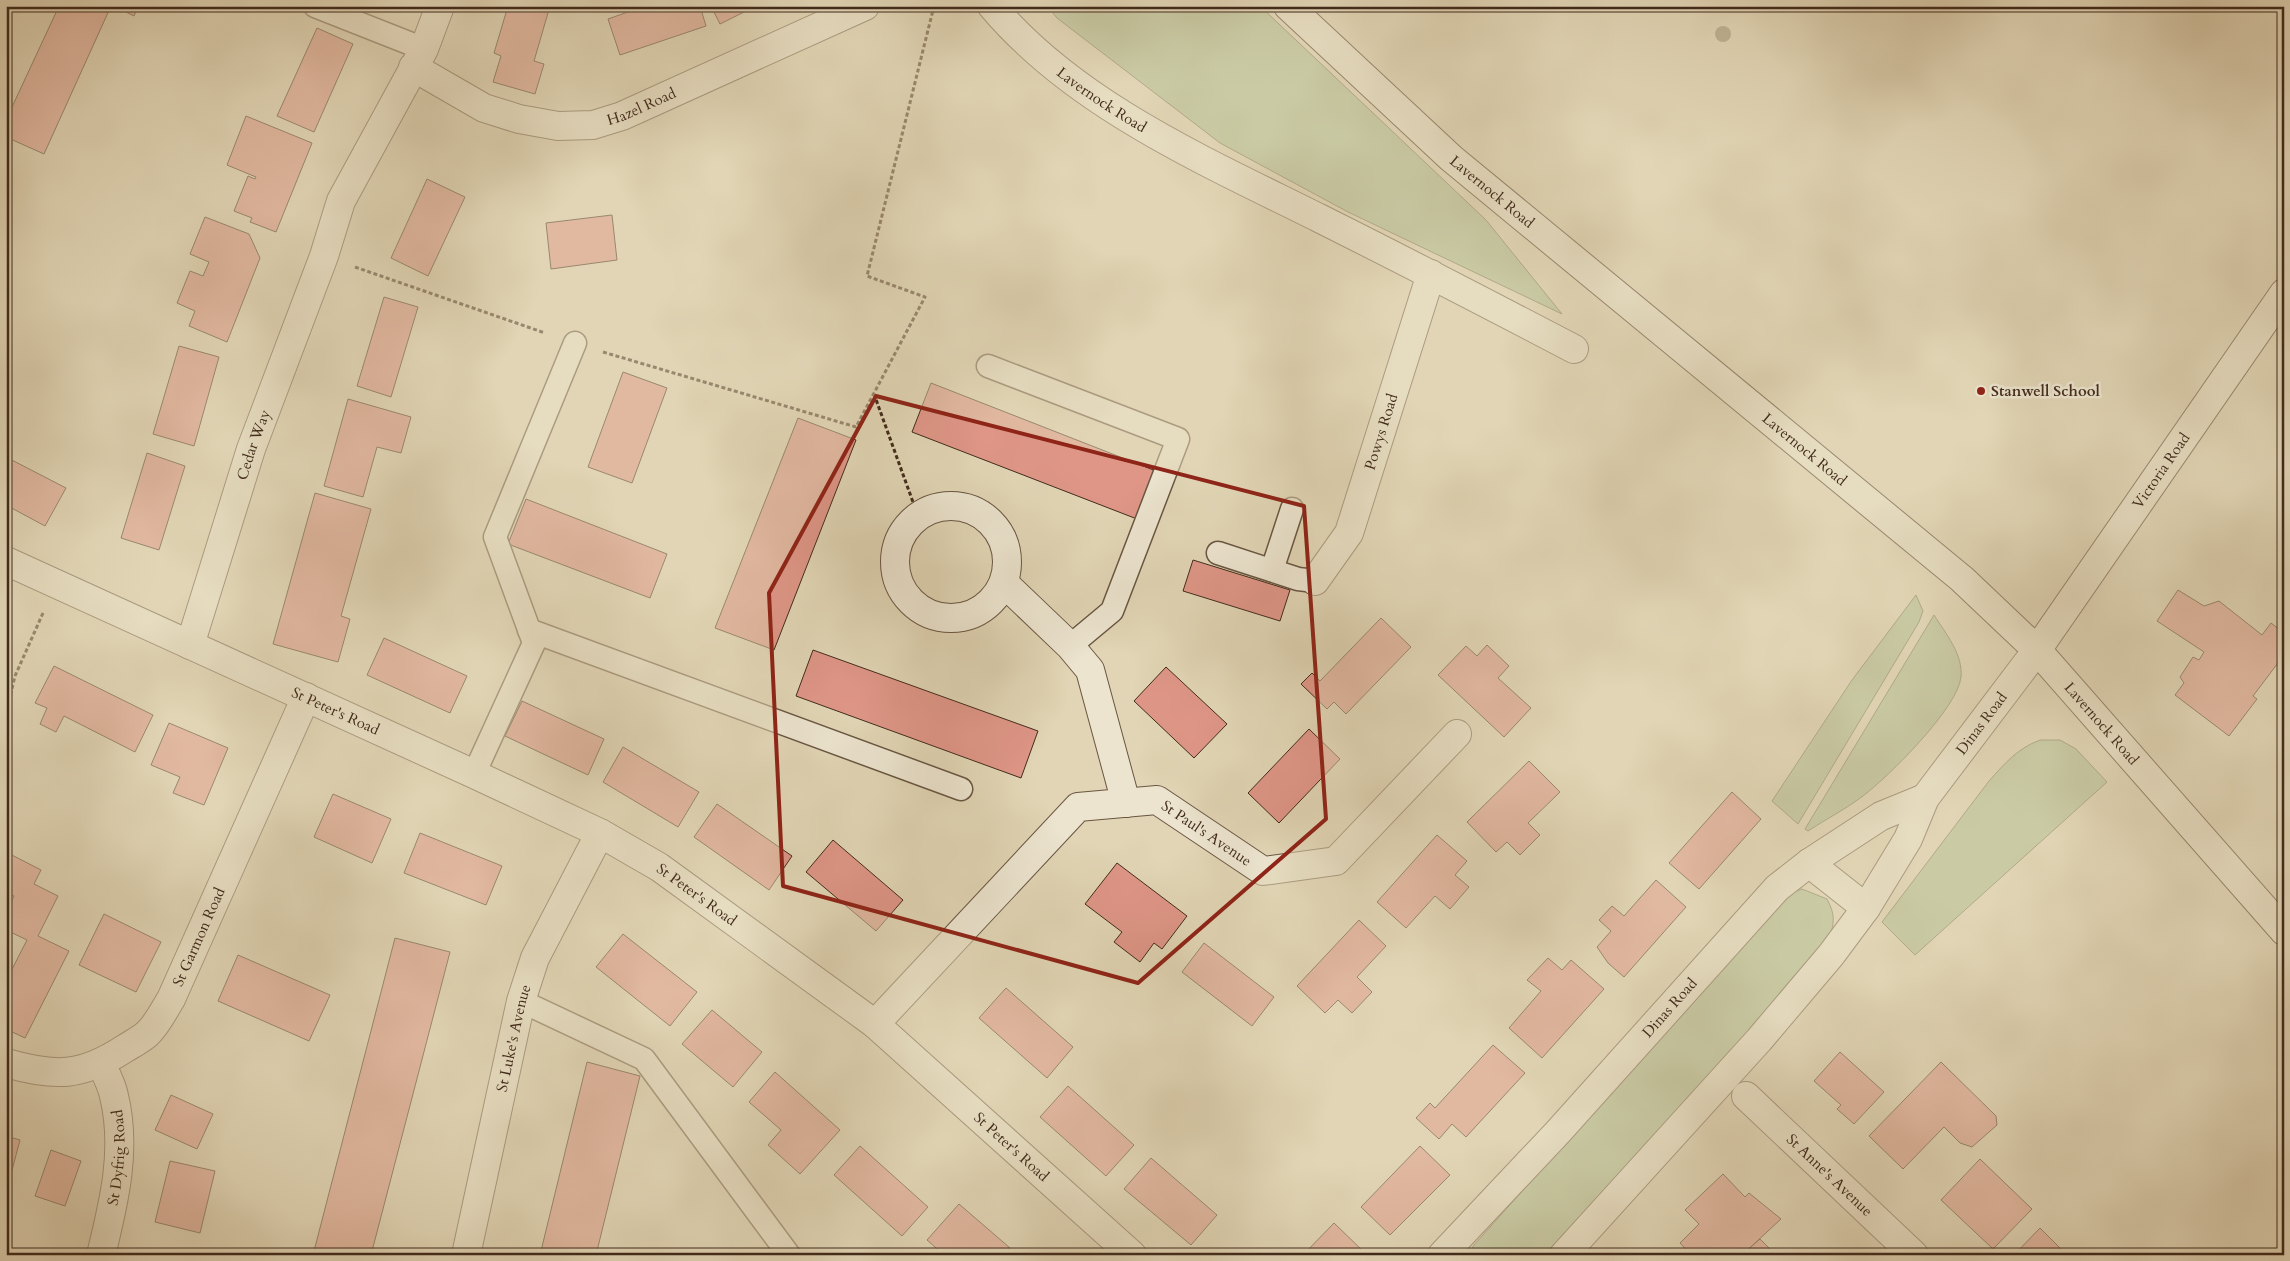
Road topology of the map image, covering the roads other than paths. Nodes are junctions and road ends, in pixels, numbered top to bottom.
1 (315, 6) edge
2 (440, 6) edge
3 (865, 6) edge
4 (992, 6) edge
5 (1288, 6) edge
6 (419, 58) junction
7 (1431, 274) junction
8 (2284, 293) edge
9 (574, 343) road end
10 (1574, 349) dead end
11 (988, 366) dead end
12 (1292, 510) dead end
13 (1218, 553) dead end
14 (6, 561) edge
15 (1272, 570) junction
16 (1315, 581) joint
17 (1004, 583) junction
18 (529, 630) junction
19 (190, 645) junction
20 (1070, 646) junction
21 (2038, 650) junction
22 (306, 697) junction
23 (1458, 734) dead end
24 (474, 774) junction
25 (961, 789) dead end
26 (1925, 798) junction
27 (1126, 803) junction
28 (600, 833) junction
29 (1808, 863) junction
30 (1866, 908) junction
31 (2284, 931) edge
32 (521, 1001) junction
33 (874, 1024) junction
34 (6, 1063) edge
35 (101, 1064) junction
36 (1746, 1096) dead end
37 (101, 1255) edge
38 (466, 1255) edge
39 (789, 1255) edge
40 (1132, 1255) edge
41 (1442, 1255) edge
42 (1564, 1255) edge
43 (1914, 1255) edge

1 - 6 lane
2 - 6 street, Cedar Way
3 - 6 street, Hazel Road
4 - 7 street, Lavernock Road
5 - 21 street, Lavernock Road
6 - 19 street, Cedar Way
7 - 10 street, Lavernock Road
7 - 16 street, Powys Road
8 - 21 street, Victoria Road
9 - 18 lane
11 - 20 lane
12 - 15 lane
13 - 15 lane
14 - 19 street
15 - 16 lane
17 - 17 street
17 - 20 street
18 - 24 lane
18 - 25 lane
19 - 22 street, St Peter's Road
20 - 27 street
21 - 26 street, Dinas Road
21 - 31 street, Lavernock Road
22 - 24 street, St Peter's Road
22 - 35 street, St Garmon Road
23 - 27 street, St Paul's Avenue
24 - 28 street, St Peter's Road
26 - 29 street, Dinas Road
26 - 30 street, Dinas Road
27 - 33 street, St Paul's Avenue
28 - 32 street, St Luke's Avenue
28 - 33 street, St Peter's Road
29 - 30 street
29 - 41 street, Dinas Road
30 - 42 street, Dinas Road
32 - 38 street, St Luke's Avenue
32 - 39 lane
33 - 40 street, St Peter's Road
34 - 35 street, St Garmon Road
35 - 37 street, St Dyfrig Road
36 - 43 street, St Anne's Avenue

